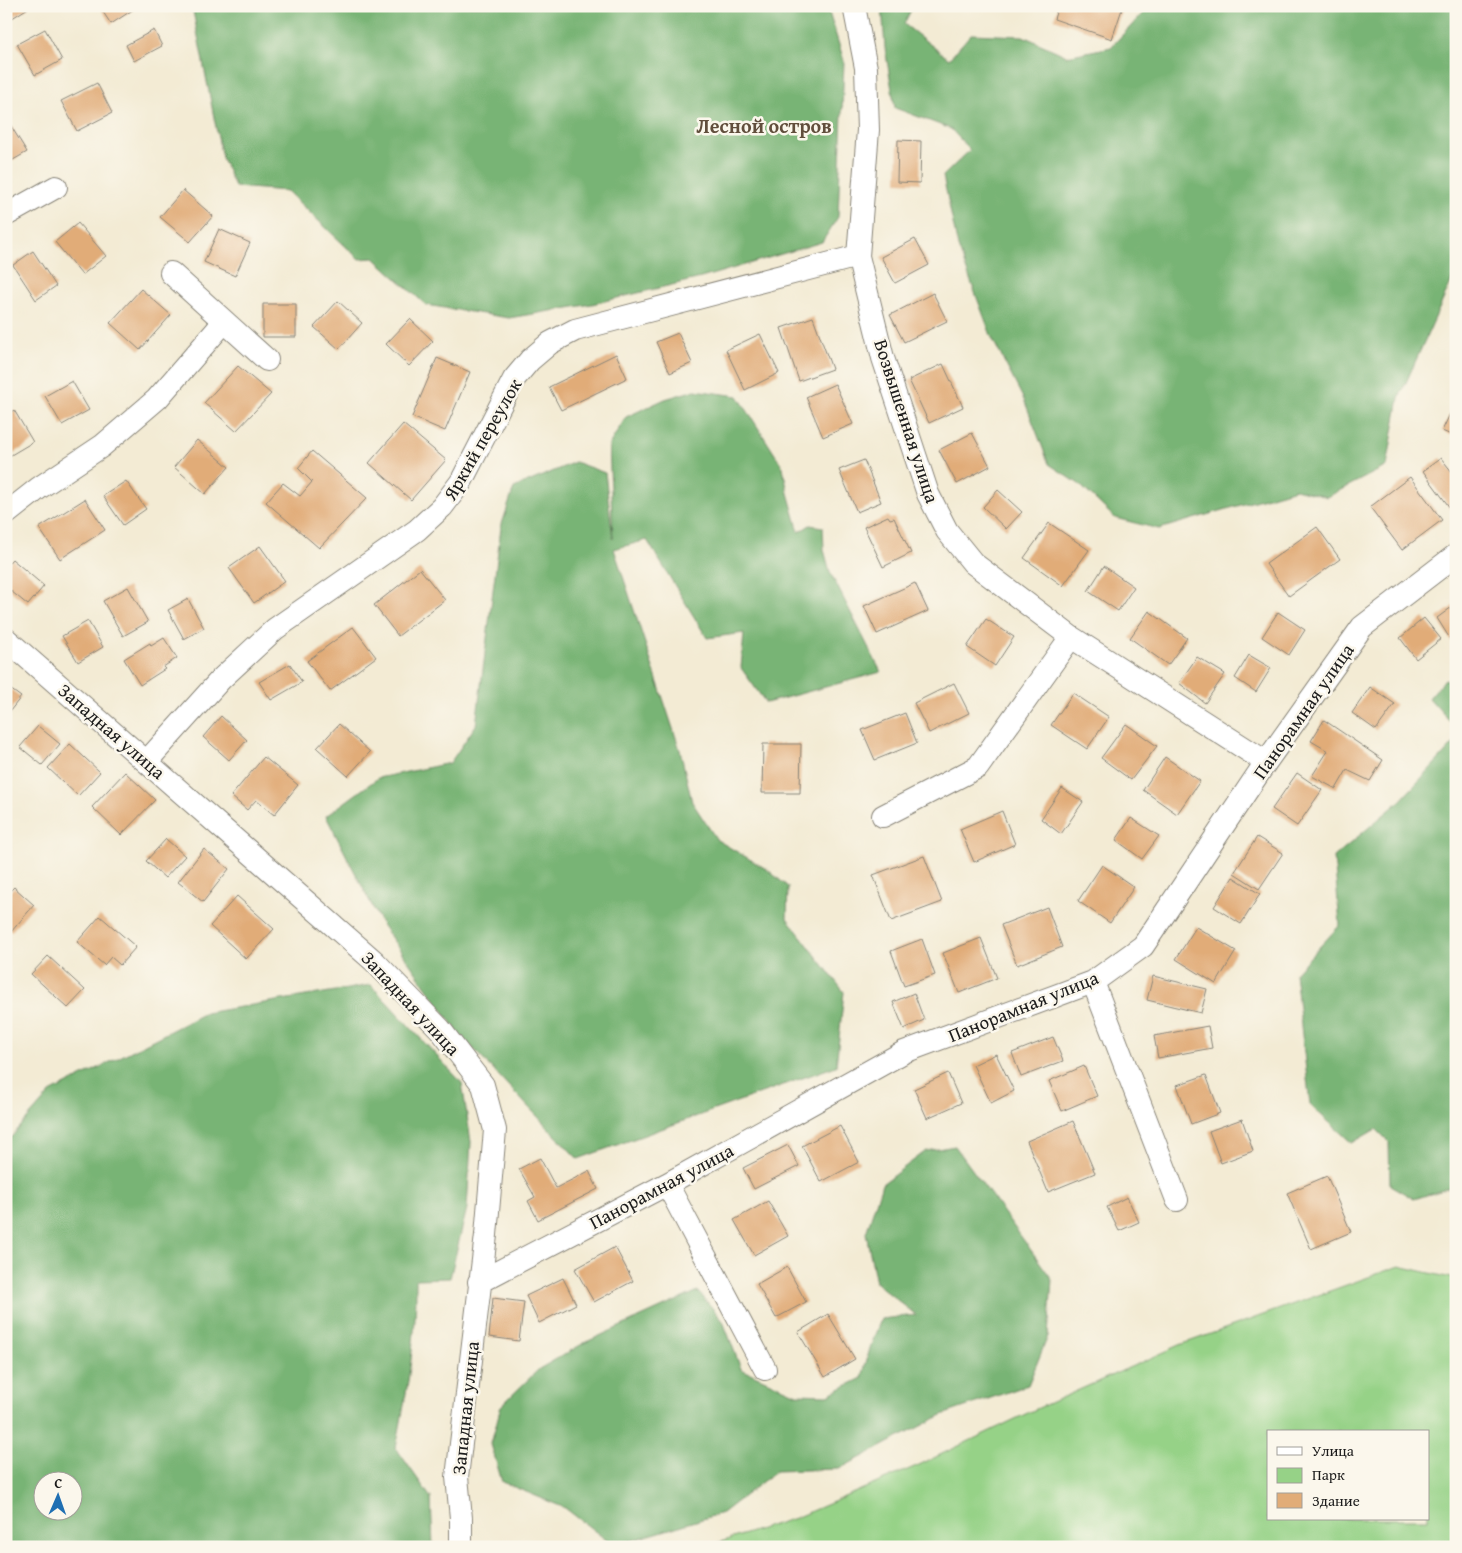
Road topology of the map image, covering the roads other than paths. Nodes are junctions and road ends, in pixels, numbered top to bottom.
1 (854, 6) edge
2 (56, 187) dead end
3 (6, 215) edge
4 (858, 256) junction
5 (171, 273) dead end
6 (224, 322) junction
7 (267, 360) dead end
8 (6, 514) edge
9 (1456, 555) edge
10 (1071, 637) junction
11 (6, 639) edge
12 (147, 761) junction
13 (1266, 762) junction
14 (883, 816) dead end
15 (1092, 982) junction
16 (667, 1184) junction
17 (1177, 1200) dead end
18 (479, 1282) junction
19 (765, 1369) dead end
20 (461, 1547) edge

1 - 4 street, Возвышенная улица
2 - 3 street
4 - 10 street, Возвышенная улица
4 - 12 street, Яркий переулок
5 - 6 street
6 - 7 street
6 - 8 street
9 - 13 street, Панорамная улица
10 - 13 street, Возвышенная улица
10 - 14 street
11 - 12 street, Западная улица
12 - 18 street, Западная улица
13 - 15 street, Панорамная улица
15 - 16 street, Панорамная улица
15 - 17 street
16 - 18 street, Панорамная улица
16 - 19 street
18 - 20 street, Западная улица

